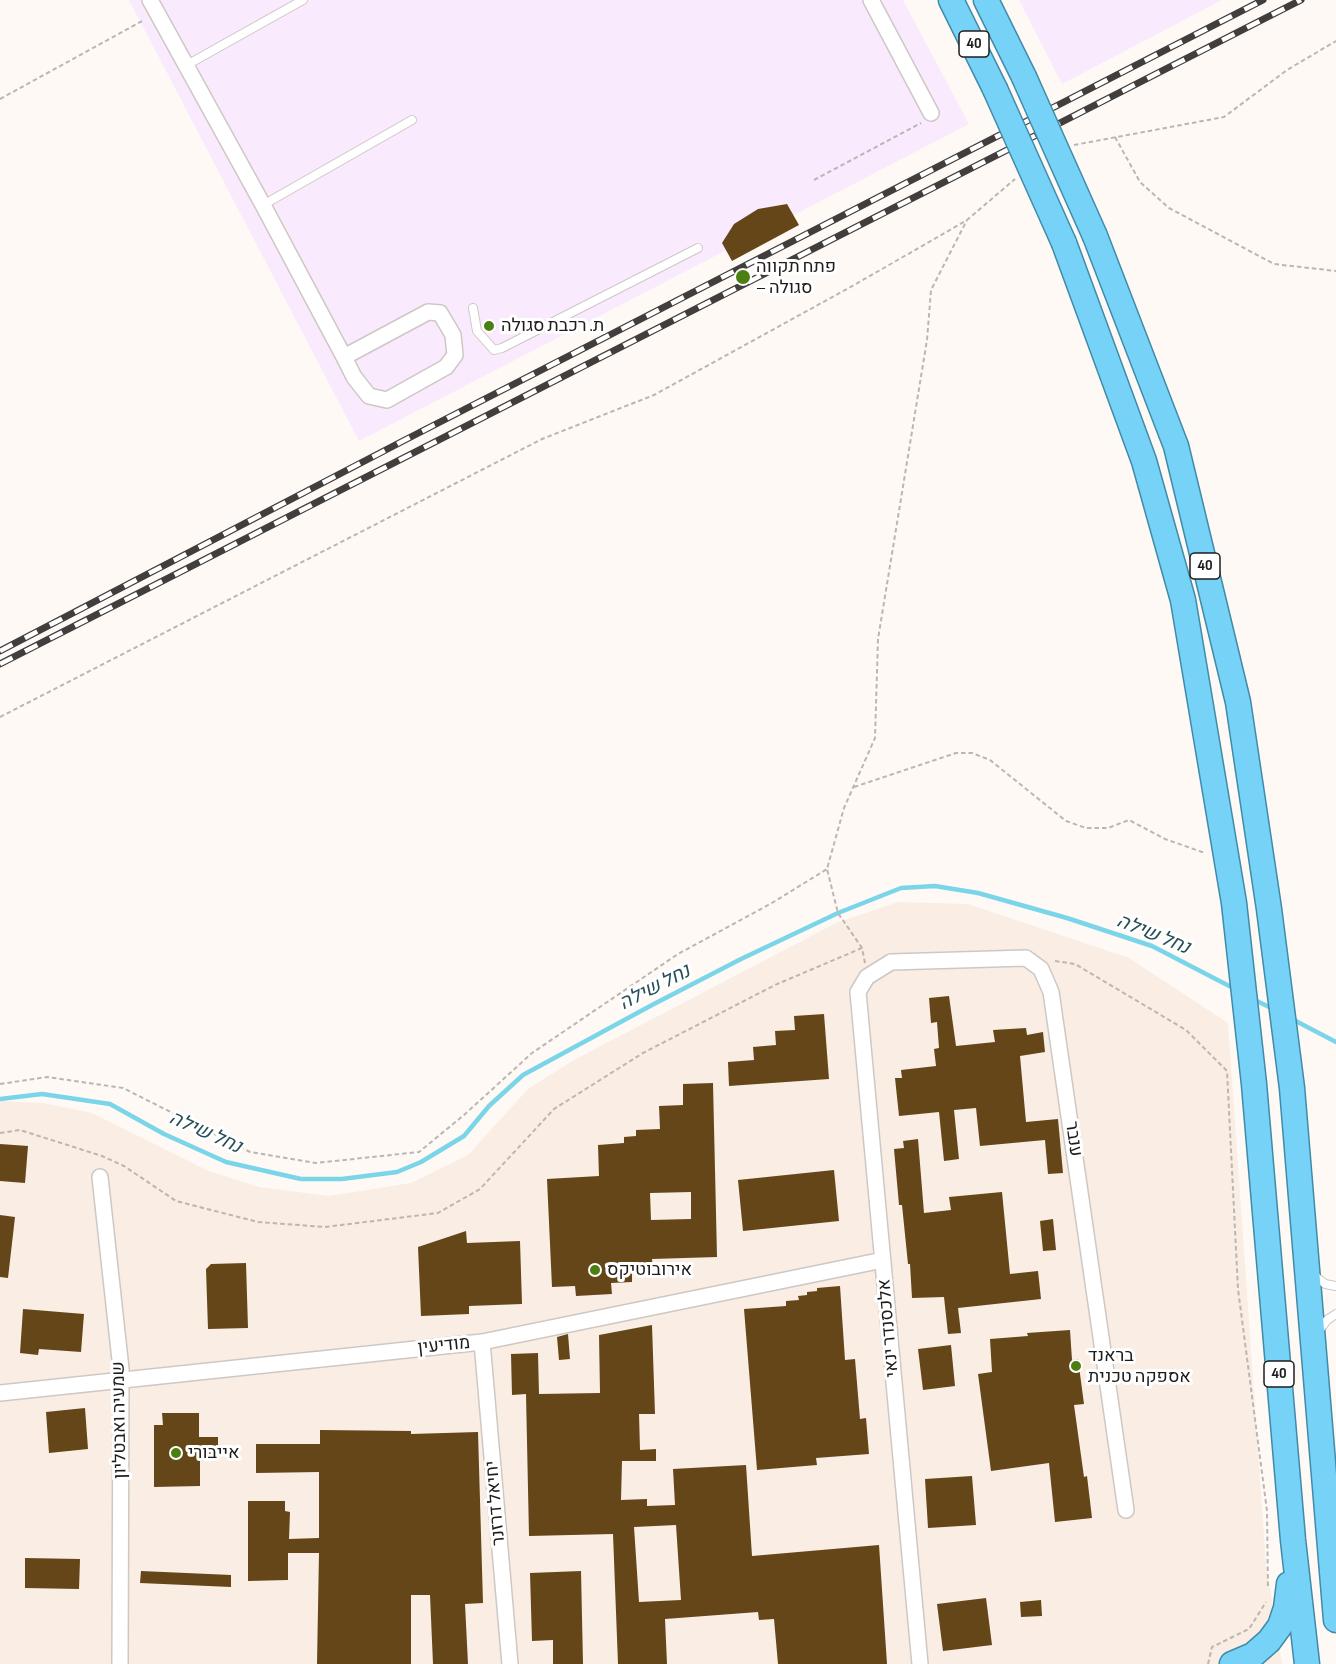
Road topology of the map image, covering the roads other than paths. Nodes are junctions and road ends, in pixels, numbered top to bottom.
1 (303, 0) edge
2 (871, 0) edge
3 (951, 0) edge
4 (986, 0) edge
5 (153, 7) edge
6 (185, 66) junction
7 (931, 113) road end
8 (412, 120) dead end
9 (263, 205) junction
10 (698, 248) dead end
11 (473, 308) dead end
12 (344, 357) junction
13 (858, 992) joint
14 (100, 1177) dead end
15 (883, 1260) junction
16 (1307, 1270) junction
17 (1336, 1286) edge
18 (1336, 1314) edge
19 (1313, 1338) junction
20 (482, 1342) junction
21 (120, 1382) junction
22 (0, 1393) edge
23 (1126, 1510) dead end
24 (1293, 1540) junction
25 (1336, 1620) edge
26 (120, 1664) edge
27 (510, 1664) edge
28 (920, 1664) edge
29 (1232, 1664) edge
30 (1307, 1664) edge

1 - 6 lane
2 - 7 street
3 - 24 highway, 40, bridge
4 - 16 highway, 40, bridge
5 - 6 street
6 - 9 street
8 - 9 lane
9 - 12 street
10 - 11 lane
12 - 12 street
13 - 15 street, אלכסנדר ינאי
13 - 23 street, ענבר
14 - 21 street, שמעיה ואבטליון
15 - 20 street, מודיעין
15 - 28 street, אלכסנדר ינאי
16 - 17 lane
16 - 19 highway, 40
18 - 19 lane
19 - 25 highway, 40
20 - 21 street, מודיעין
20 - 27 street, יחיאל דרזנר
21 - 22 street, מודיעין
21 - 26 street, שמעיה ואבטליון
24 - 29 highway
24 - 30 highway, 40

